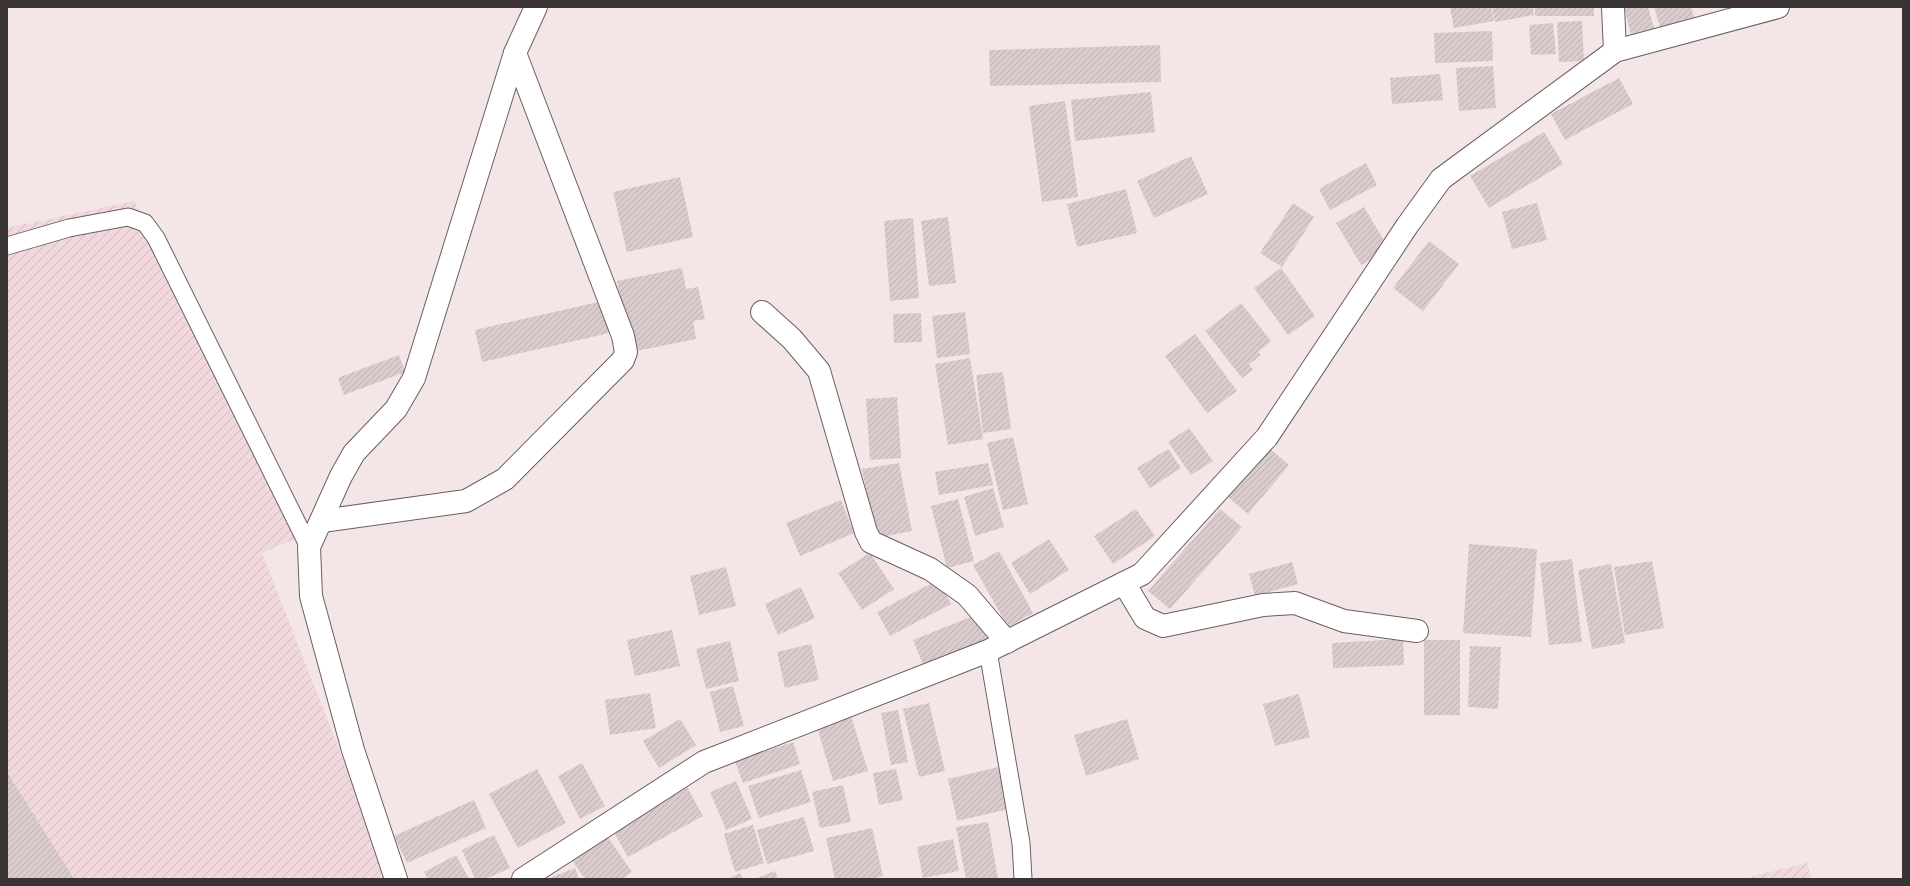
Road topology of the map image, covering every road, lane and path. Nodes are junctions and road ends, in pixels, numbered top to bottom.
1 (536, 7) edge
2 (1613, 7) edge
3 (1778, 7) edge
4 (1615, 51) junction
5 (515, 53) junction
6 (7, 246) edge
7 (762, 312) dead end
8 (322, 521) junction
9 (309, 547) junction
10 (1124, 583) junction
11 (1417, 631) dead end
12 (998, 646) junction
13 (396, 879) edge
14 (523, 879) edge
15 (1023, 879) edge

1 - 5 street
2 - 4 street
3 - 4 street
4 - 10 street
5 - 8 street
5 - 8 street
6 - 9 lane
7 - 12 street
8 - 9 street
9 - 13 street
10 - 11 street
10 - 12 street
12 - 14 street
12 - 15 lane

